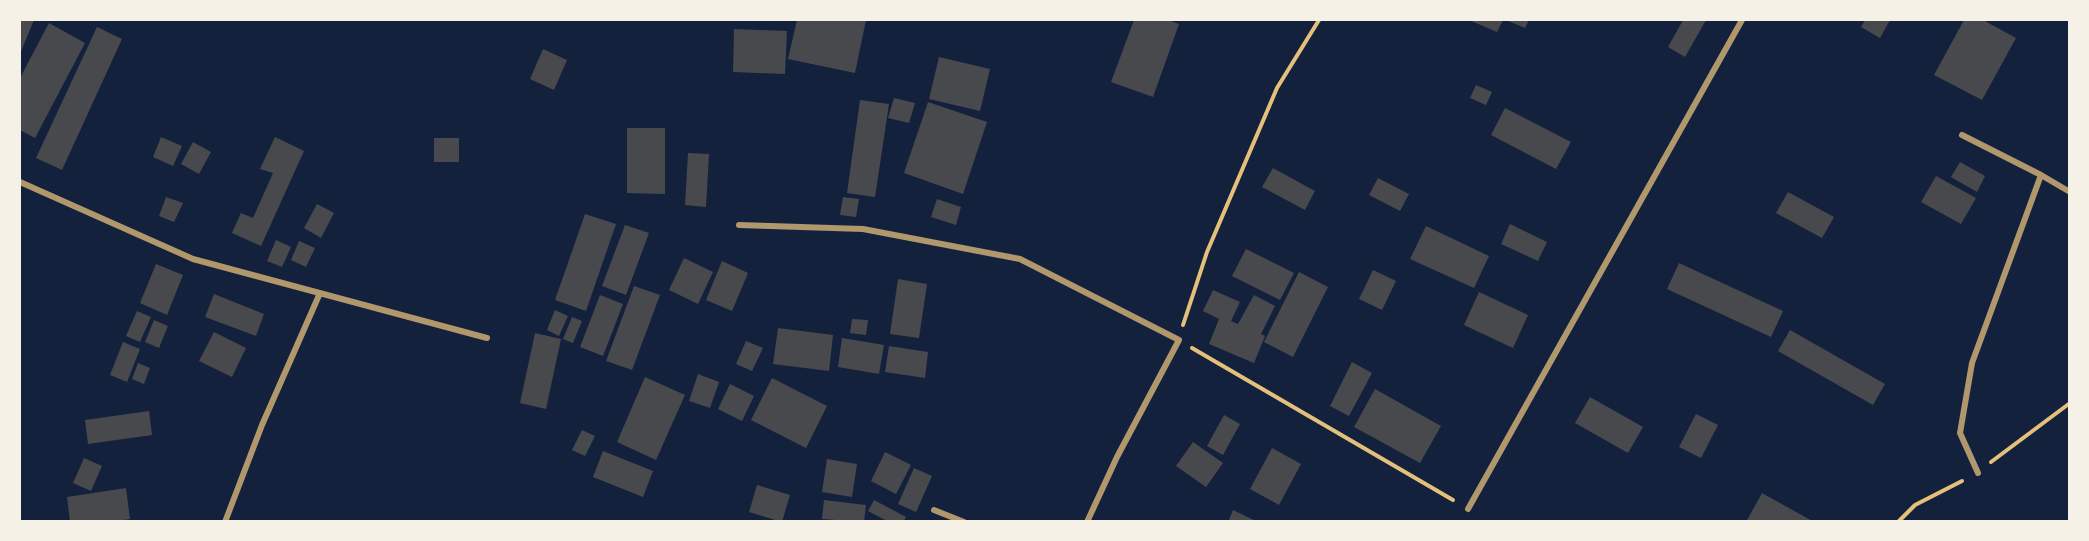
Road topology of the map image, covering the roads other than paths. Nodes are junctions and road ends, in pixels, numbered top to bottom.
1 (1742, 20) edge
2 (1962, 135) dead end
3 (2042, 175) junction
4 (20, 182) edge
5 (2070, 192) edge
6 (739, 225) dead end
7 (320, 293) junction
8 (487, 338) dead end
9 (1978, 473) dead end
10 (1468, 509) road end
11 (934, 510) dead end
12 (225, 522) edge
13 (964, 522) edge
14 (1087, 522) edge

1 - 10 street
2 - 3 street
3 - 5 street
3 - 9 street
4 - 7 street
6 - 14 street
7 - 8 street
7 - 12 street
11 - 13 street

